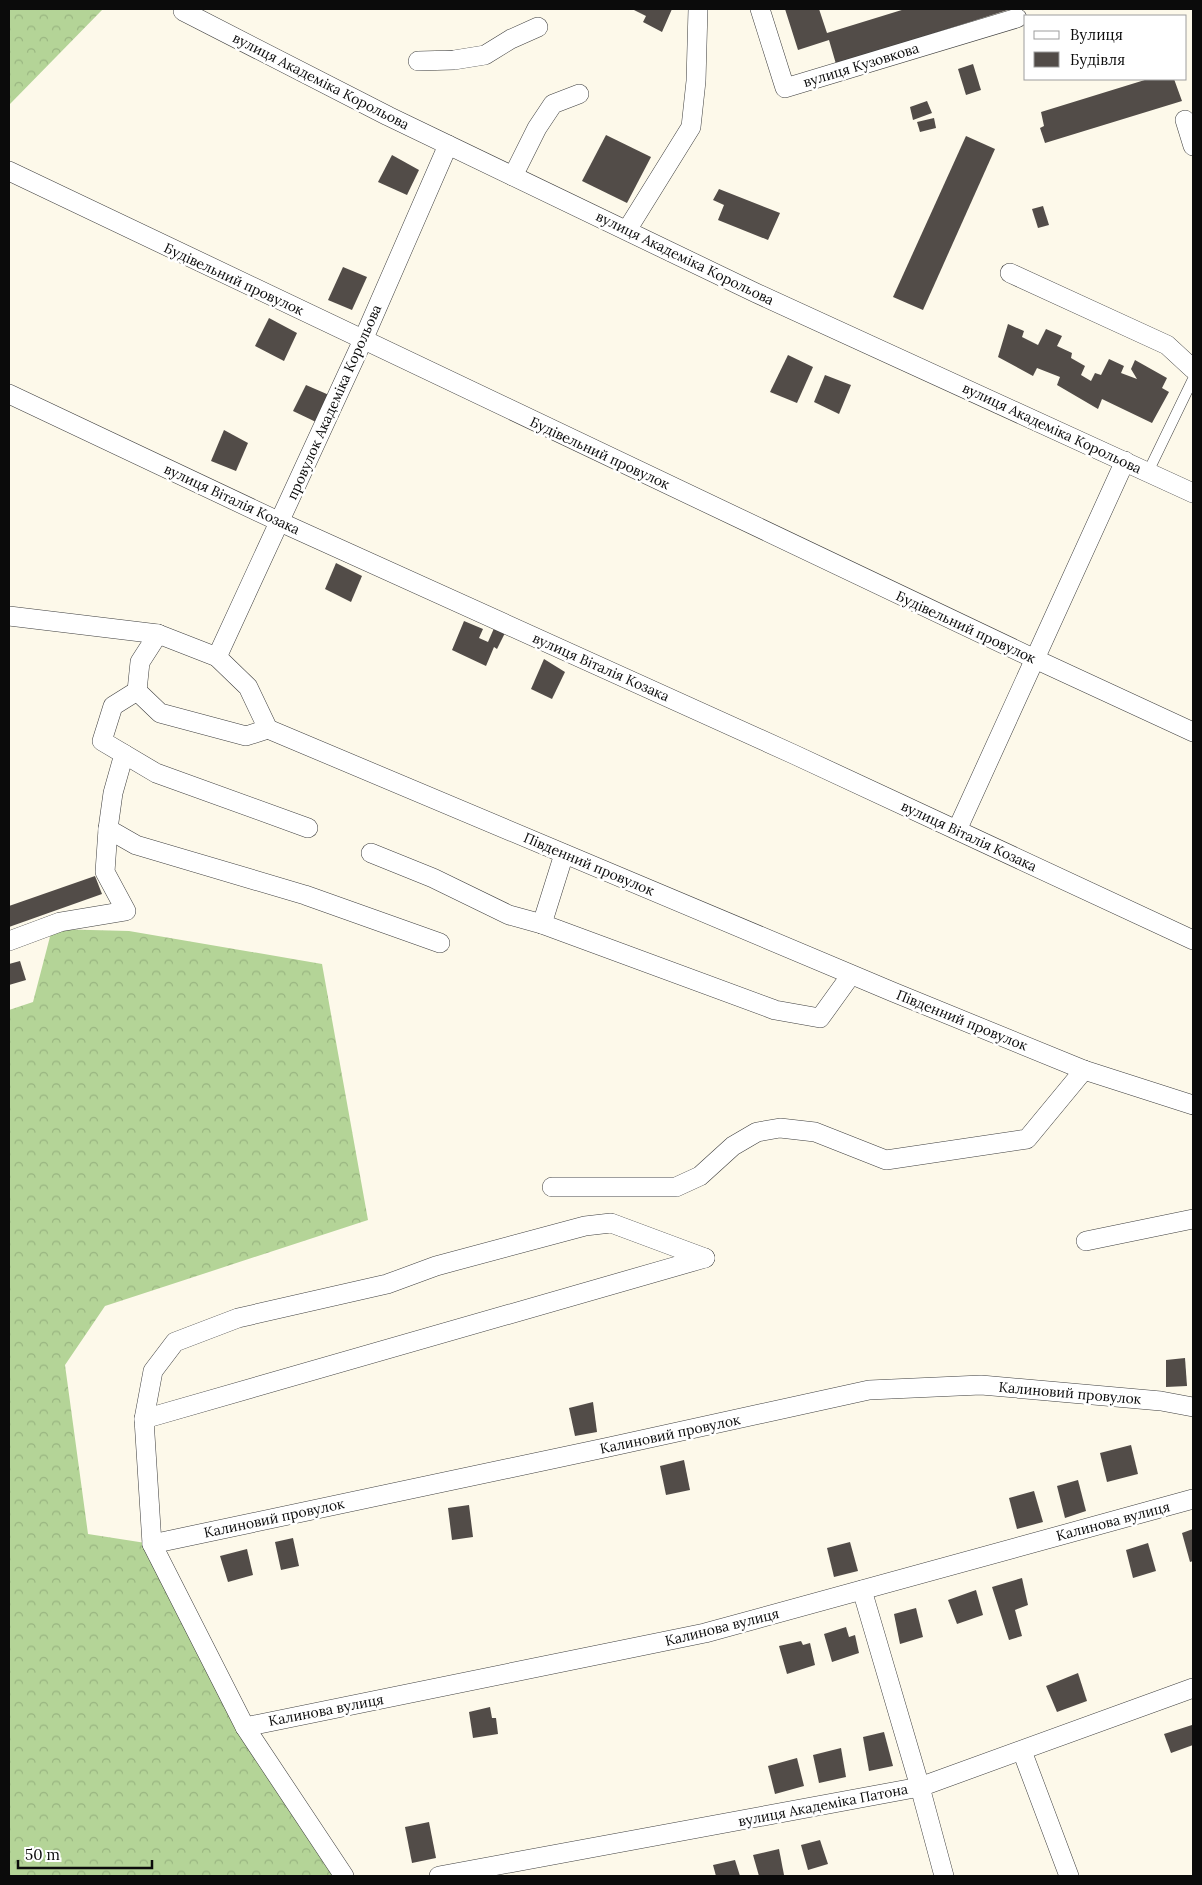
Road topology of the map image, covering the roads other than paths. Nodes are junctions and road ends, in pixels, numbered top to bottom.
1 (698, 9) edge
2 (760, 9) edge
3 (183, 11) dead end
4 (1017, 18) dead end
5 (538, 26) dead end
6 (418, 61) dead end
7 (579, 94) dead end
8 (1185, 120) dead end
9 (448, 145) junction
10 (1193, 146) edge
11 (9, 171) edge
12 (512, 176) junction
13 (627, 230) junction
14 (1010, 273) dead end
15 (363, 340) junction
16 (1193, 369) edge
17 (1193, 379) edge
18 (9, 394) edge
19 (1125, 461) junction
20 (1148, 472) junction
21 (1193, 493) edge
22 (280, 522) junction
23 (9, 616) edge
24 (158, 634) junction
25 (217, 657) junction
26 (1035, 659) junction
27 (137, 691) junction
28 (268, 729) junction
29 (1193, 732) edge
30 (124, 754) junction
31 (308, 828) dead end
32 (108, 829) junction
33 (957, 830) junction
34 (371, 853) dead end
35 (564, 854) junction
36 (542, 924) junction
37 (1193, 940) edge
38 (9, 941) edge
39 (440, 943) dead end
40 (851, 974) junction
41 (1084, 1070) junction
42 (1193, 1105) edge
43 (552, 1187) dead end
44 (1193, 1219) edge
45 (1086, 1241) dead end
46 (1193, 1407) edge
47 (144, 1419) junction
48 (1193, 1499) edge
49 (152, 1544) junction
50 (862, 1590) junction
51 (1193, 1688) edge
52 (245, 1727) junction
53 (1022, 1751) junction
54 (920, 1787) junction
55 (344, 1876) edge
56 (439, 1876) edge
57 (944, 1876) edge
58 (1069, 1876) edge

1 - 13 street
2 - 4 street, вулиця Кузовкова
3 - 9 street, вулиця Академіка Корольова
5 - 6 street
7 - 12 street
8 - 10 street
9 - 12 street, вулиця Академіка Корольова
9 - 15 street, провулок Академіка Корольова
11 - 15 street, Будівельний провулок
12 - 13 street, вулиця Академіка Корольова
13 - 19 street, вулиця Академіка Корольова
14 - 16 street
15 - 22 street, провулок Академіка Корольова
15 - 26 street, Будівельний провулок
17 - 20 lane
18 - 22 street, вулиця Віталія Козака
19 - 20 street, вулиця Академіка Корольова
19 - 26 street
20 - 21 street, вулиця Академіка Корольова
22 - 25 street, провулок Академіка Корольова
22 - 33 street, вулиця Віталія Козака
23 - 24 street
24 - 25 street
24 - 27 street
25 - 28 street
26 - 29 street, Будівельний провулок
26 - 33 street
27 - 28 street
27 - 30 street
28 - 35 street, Південний провулок
30 - 31 street
30 - 32 street
32 - 38 street
32 - 39 street
33 - 37 street, вулиця Віталія Козака
34 - 36 street
35 - 36 street
35 - 40 street, Південний провулок
36 - 40 street
40 - 41 street, Південний провулок
41 - 42 street, Південний провулок
41 - 43 street
44 - 45 street
46 - 49 street, Калиновий провулок
47 - 47 street
47 - 49 street
48 - 50 street, Калинова вулиця
49 - 52 street
50 - 52 street, Калинова вулиця
50 - 54 street
51 - 53 street, вулиця Академіка Патона
52 - 55 street
53 - 54 street, вулиця Академіка Патона
53 - 58 street
54 - 56 street, вулиця Академіка Патона
54 - 57 street

